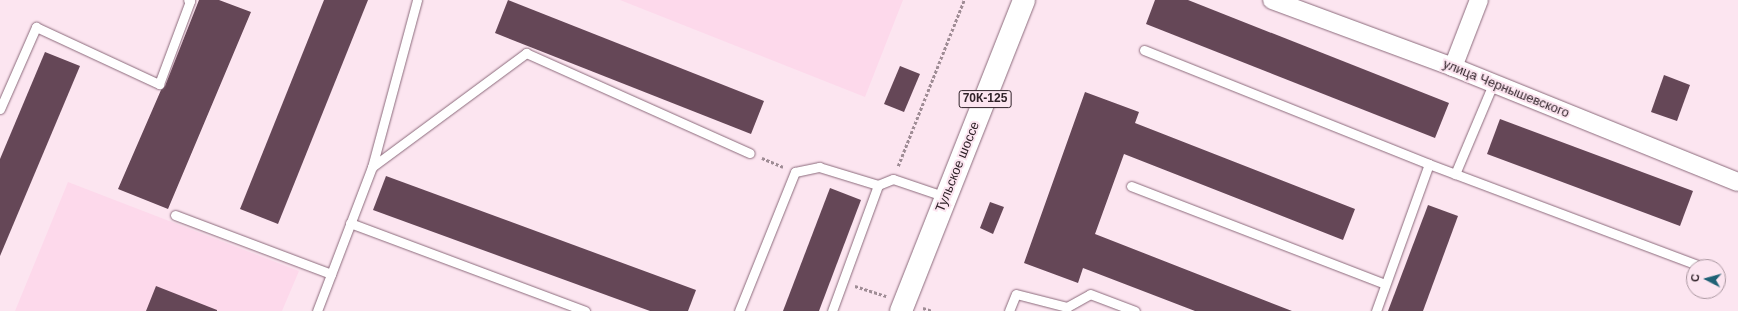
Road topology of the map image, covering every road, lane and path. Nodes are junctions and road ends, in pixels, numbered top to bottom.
1 (188, 0) edge
2 (417, 0) edge
3 (964, 0) edge
4 (1024, 0) edge
5 (1272, 0) edge
6 (1479, 0) edge
7 (1144, 50) dead end
8 (1453, 67) junction
9 (1493, 84) junction
10 (0, 109) edge
11 (750, 153) joint
12 (1429, 164) junction
13 (372, 167) junction
14 (795, 172) junction
15 (1455, 174) junction
16 (893, 179) junction
17 (1738, 182) edge
18 (878, 185) junction
19 (1131, 186) dead end
20 (946, 197) junction
21 (175, 215) dead end
22 (350, 223) junction
23 (1686, 261) edge
24 (331, 274) junction
25 (1385, 284) junction
26 (317, 311) edge
27 (585, 311) edge
28 (739, 311) edge
29 (832, 311) edge
30 (901, 311) edge
31 (1009, 311) edge
32 (1135, 311) edge
33 (1376, 311) edge

1 - 10 lane
2 - 13 lane
3 - 16 path
4 - 20 main road, Тульское шоссе / 70К-125
5 - 8 street, улица Чернышевского
6 - 8 street
7 - 12 lane
8 - 9 street, улица Чернышевского
9 - 15 lane
9 - 17 street, улица Чернышевского
11 - 13 lane
11 - 14 path
12 - 15 lane
12 - 25 lane
13 - 22 lane
14 - 18 lane
14 - 28 lane
15 - 23 lane
16 - 18 lane
16 - 20 lane
18 - 29 lane
19 - 25 lane
20 - 30 main road, Тульское шоссе / 70К-125
21 - 24 lane
22 - 24 lane
22 - 27 lane
24 - 26 lane
25 - 33 lane
31 - 32 lane

